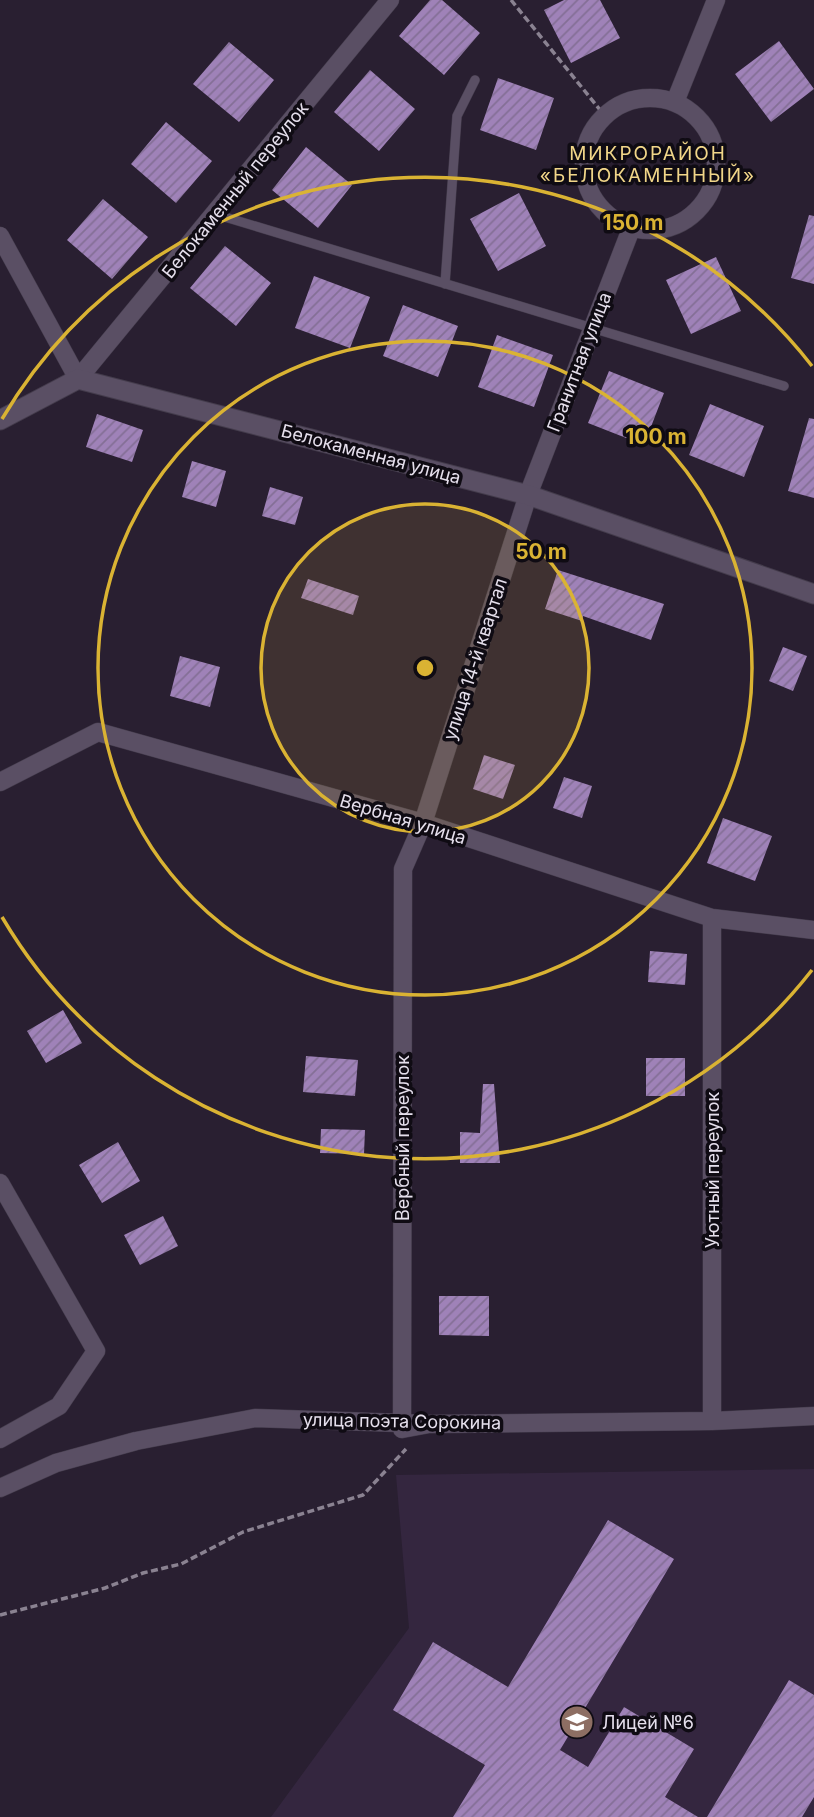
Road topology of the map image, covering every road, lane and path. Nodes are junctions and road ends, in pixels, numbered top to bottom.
1 (390, 0) edge
2 (511, 0) edge
3 (716, 0) edge
4 (475, 80) dead end
5 (675, 102) junction
6 (605, 116) junction
7 (215, 214) junction
8 (631, 229) junction
9 (0, 236) edge
10 (445, 284) junction
11 (592, 329) junction
12 (78, 379) junction
13 (784, 386) dead end
14 (0, 420) edge
15 (528, 495) junction
16 (814, 594) edge
17 (0, 782) edge
18 (423, 823) junction
19 (712, 918) junction
20 (814, 930) edge
21 (0, 1182) edge
22 (814, 1416) edge
23 (712, 1421) junction
24 (429, 1424) junction
25 (0, 1439) edge
26 (0, 1488) edge
27 (0, 1615) edge

1 - 7 street, Белокаменный переулок
2 - 6 path
3 - 5 street
4 - 10 lane
5 - 6 street
5 - 8 street
6 - 8 street
7 - 10 lane
7 - 12 street, Белокаменный переулок
8 - 11 street, Гранитная улица
9 - 12 street
10 - 11 lane
11 - 13 lane
11 - 15 street, Гранитная улица
12 - 14 street
12 - 15 street, Белокаменная улица
15 - 16 street, Белокаменная улица
15 - 18 street, улица 14-й квартал
17 - 18 street, Вербная улица
18 - 19 street, Вербная улица
18 - 24 street, Вербный переулок
19 - 20 street, Вербная улица
19 - 23 street, Уютный переулок
21 - 25 street
22 - 23 street, улица поэта Сорокина
23 - 24 street, улица поэта Сорокина
24 - 26 street, улица поэта Сорокина
24 - 27 path

